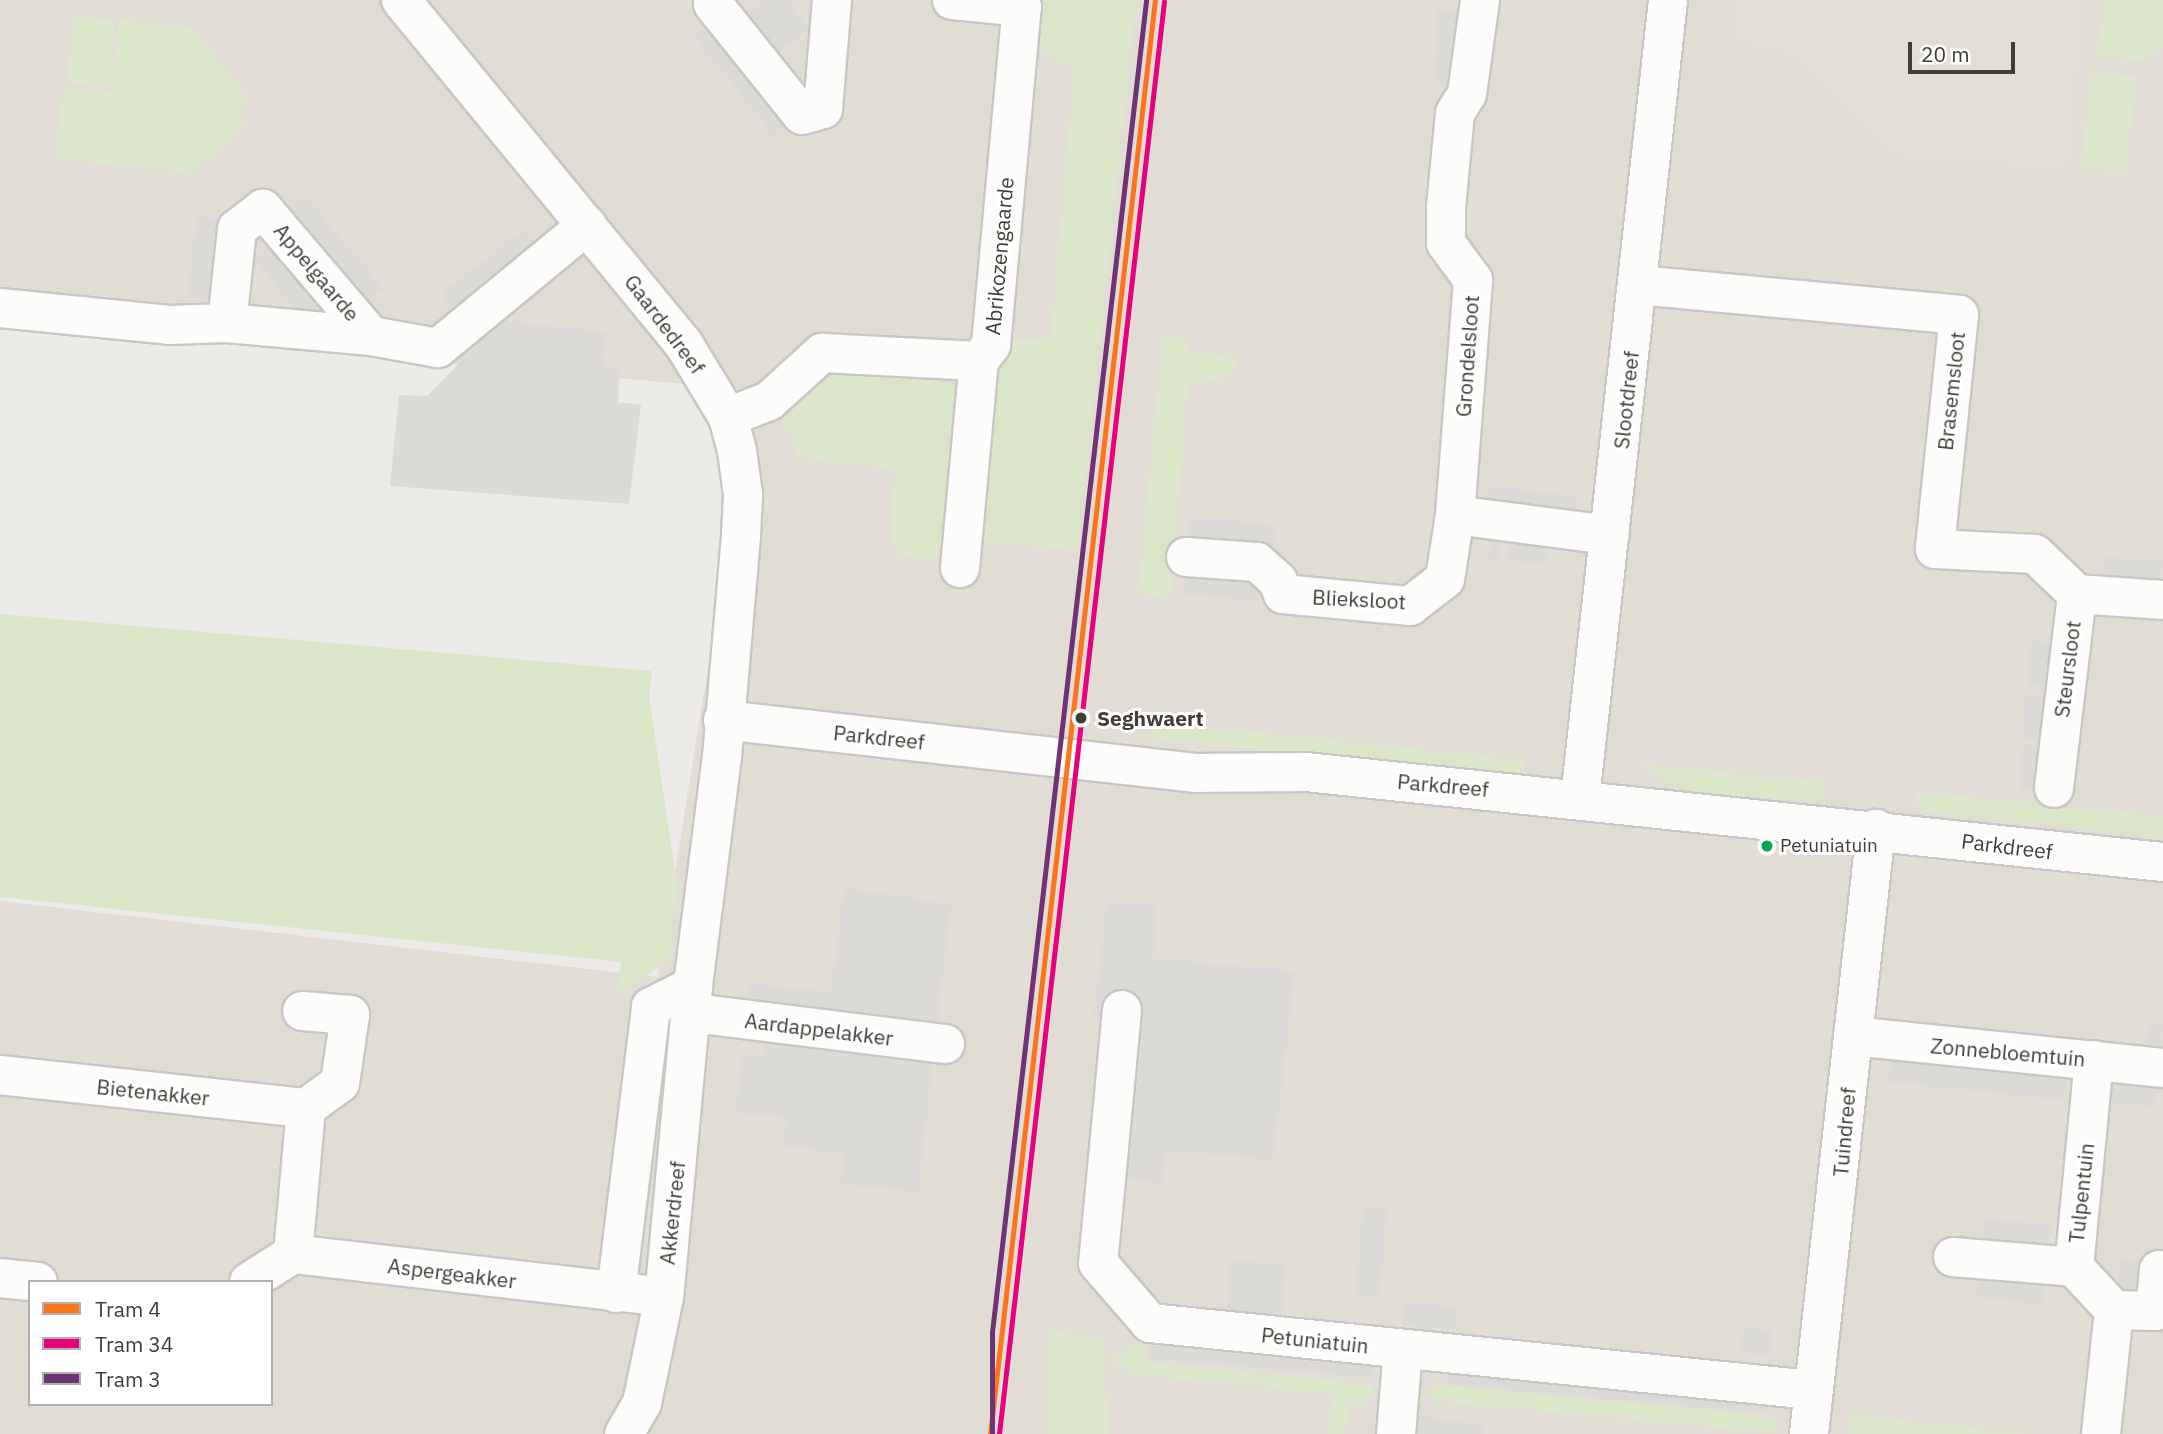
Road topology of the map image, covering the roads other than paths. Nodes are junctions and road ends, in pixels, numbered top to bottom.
1 (401, 0) edge
2 (832, 0) edge
3 (952, 0) edge
4 (1480, 0) edge
5 (1668, 0) edge
6 (1020, 3) edge
7 (713, 4) dead end
8 (587, 225) junction
9 (1638, 285) junction
10 (0, 308) edge
11 (227, 323) junction
12 (371, 336) junction
13 (979, 361) junction
14 (728, 417) junction
15 (1455, 515) junction
16 (1610, 535) junction
17 (1186, 557) dead end
18 (960, 568) dead end
19 (2077, 594) junction
20 (2163, 600) edge
21 (723, 720) junction
22 (2053, 788) dead end
23 (1580, 799) junction
24 (1876, 829) junction
25 (2163, 862) edge
26 (693, 1000) junction
27 (1122, 1010) dead end
28 (302, 1012) dead end
29 (1853, 1037) junction
30 (945, 1044) dead end
31 (2094, 1060) junction
32 (2163, 1068) edge
33 (0, 1075) edge
34 (306, 1108) junction
35 (293, 1254) junction
36 (1953, 1257) dead end
37 (2074, 1267) junction
38 (2163, 1271) edge
39 (0, 1278) edge
40 (252, 1280) edge
41 (28, 1281) edge
42 (616, 1293) junction
43 (664, 1297) junction
44 (2114, 1310) junction
45 (1402, 1349) junction
46 (1812, 1390) junction
47 (624, 1434) edge
48 (1396, 1434) edge
49 (1809, 1434) edge
50 (2101, 1434) edge

1 - 8 street, Gaardedreef
2 - 7 street
3 - 6 street
4 - 15 street, Grondelsloot
5 - 9 street, Slootdreef
6 - 13 street, Abrikozengaarde
8 - 12 street, Appelgaarde
8 - 14 street, Gaardedreef
9 - 16 street, Slootdreef
9 - 19 street, Brasemsloot
10 - 11 street, Appelgaarde
11 - 12 street, Appelgaarde
11 - 12 street, Appelgaarde
13 - 14 street, Abrikozengaarde
13 - 18 street
14 - 21 street, Gaardedreef
15 - 16 street
15 - 17 street, Blieksloot
16 - 23 street, Slootdreef
19 - 20 street, Steursloot
19 - 22 street, Steursloot
21 - 23 street, Parkdreef
21 - 26 street, Akkerdreef
23 - 24 street, Parkdreef
24 - 25 street, Parkdreef
24 - 29 street, Tuindreef
26 - 30 street, Aardappelakker
26 - 42 street
26 - 43 street, Akkerdreef
27 - 45 street, Petuniatuin
28 - 34 street
29 - 31 street, Zonnebloemtuin
29 - 46 street, Tuindreef
31 - 32 street, Zonnebloemtuin
31 - 37 street, Tulpentuin
33 - 34 street, Bietenakker
34 - 35 street
35 - 40 street
35 - 42 street, Aspergeakker
36 - 37 street
37 - 44 street, Tulpentuin
38 - 44 street
39 - 41 street
42 - 43 street, Aspergeakker
43 - 47 street, Akkerdreef
44 - 50 street
45 - 46 street, Petuniatuin
45 - 48 street
46 - 49 street, Tuindreef

